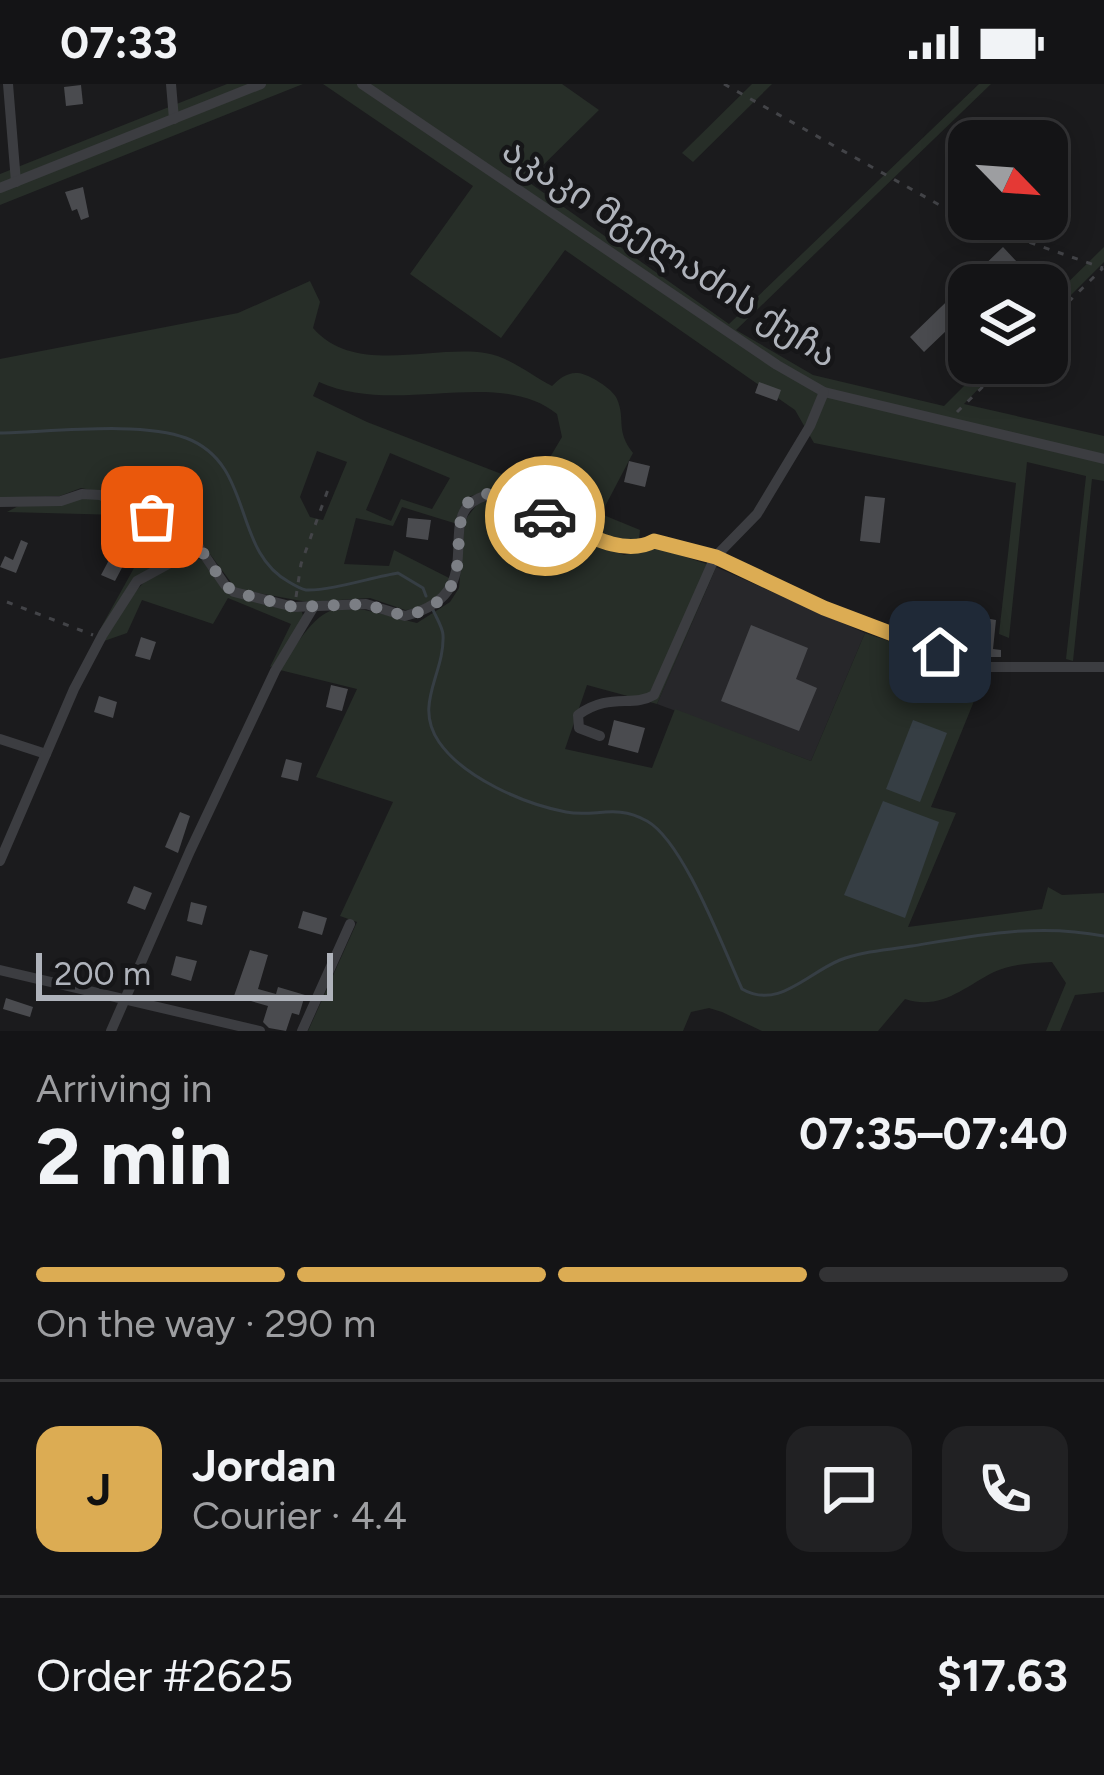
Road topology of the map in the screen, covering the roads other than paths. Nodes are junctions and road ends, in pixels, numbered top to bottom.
1 (8, 84) edge
2 (171, 84) edge
3 (261, 84) edge
4 (362, 84) edge
5 (174, 119) junction
6 (16, 182) junction
7 (0, 188) edge
8 (824, 392) junction
9 (1104, 458) edge
10 (0, 502) edge
11 (199, 547) junction
12 (716, 557) junction
13 (313, 608) junction
14 (1104, 668) edge
15 (600, 736) dead end
16 (0, 739) edge
17 (46, 754) junction
18 (0, 861) edge
19 (350, 924) dead end
20 (0, 970) edge
21 (125, 1001) junction
22 (111, 1031) edge
23 (260, 1031) edge
24 (302, 1031) edge

1 - 6 street
2 - 5 street
3 - 5 street
4 - 8 street, აკაკი მგელაძის ქუჩა
5 - 6 street
6 - 7 street
8 - 9 street, აკაკი მგელაძის ქუჩა
8 - 12 street
10 - 11 street
11 - 13 street
11 - 17 street
12 - 13 street
12 - 14 street
12 - 15 street
13 - 21 street
16 - 17 street
17 - 18 street
19 - 24 street
20 - 21 street
21 - 22 street
21 - 23 street

